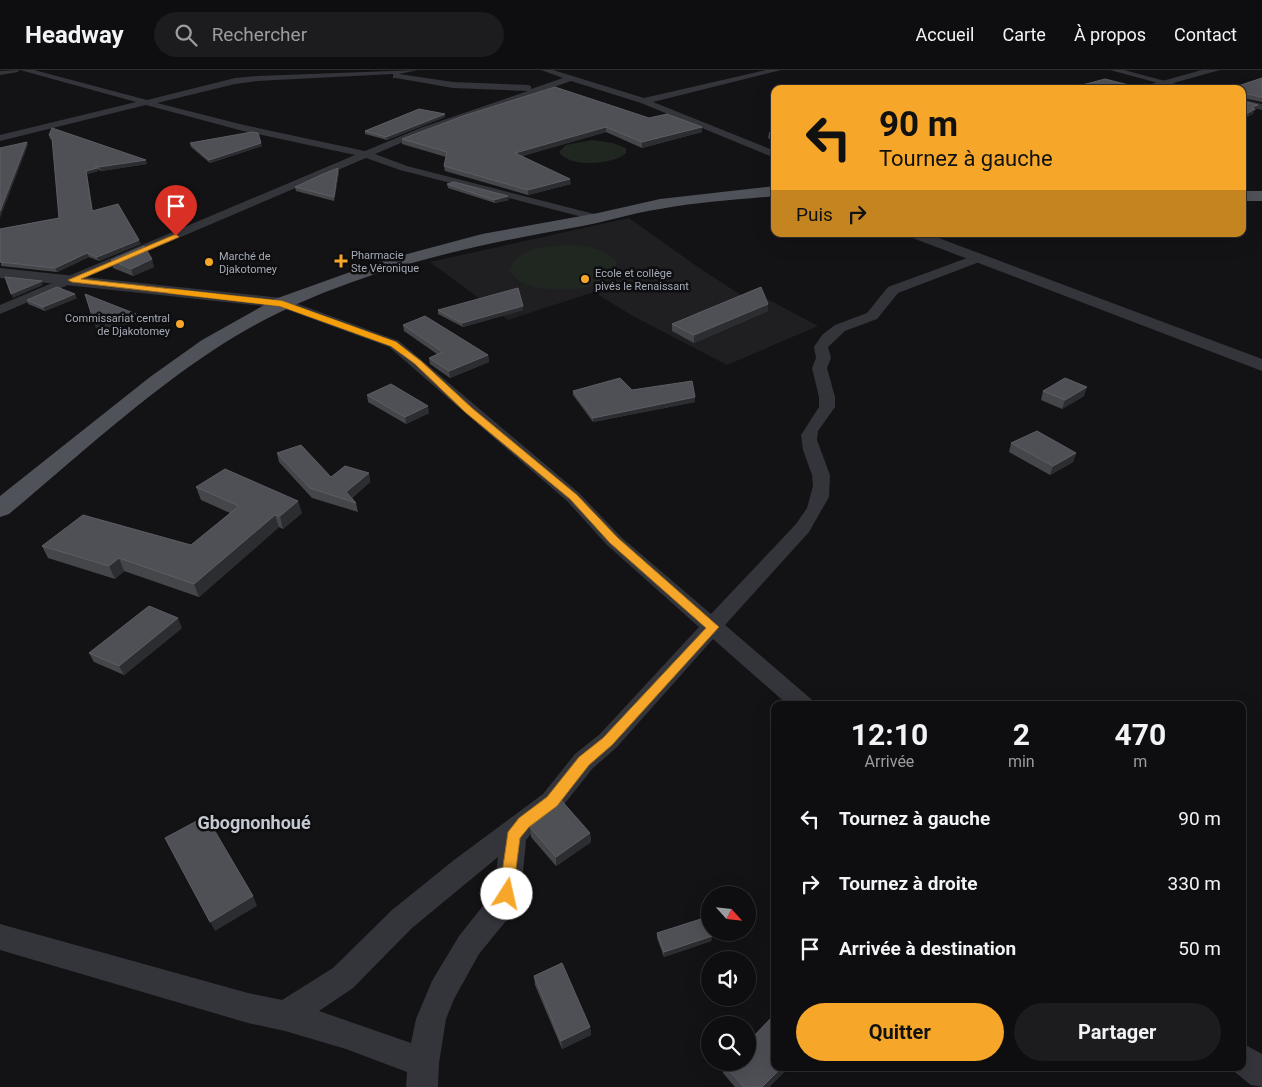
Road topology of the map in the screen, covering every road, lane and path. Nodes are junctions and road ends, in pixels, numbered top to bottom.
1 (15, 70) edge
2 (24, 70) edge
3 (414, 70) edge
4 (545, 70) edge
5 (777, 70) edge
6 (1114, 70) edge
7 (1156, 70) edge
8 (1215, 70) edge
9 (0, 73) edge
10 (381, 74) junction
11 (572, 78) junction
12 (1178, 79) junction
13 (1165, 82) junction
14 (1153, 85) edge
15 (1176, 85) edge
16 (541, 88) junction
17 (644, 101) junction
18 (147, 103) junction
19 (1246, 103) edge
20 (1262, 107) edge
21 (0, 138) edge
22 (771, 153) edge
23 (367, 155) junction
24 (771, 190) edge
25 (1246, 196) edge
26 (1262, 196) edge
27 (598, 218) junction
28 (923, 237) edge
29 (978, 258) junction
30 (0, 272) edge
31 (72, 280) junction
32 (282, 304) junction
33 (0, 310) edge
34 (1262, 364) edge
35 (0, 509) edge
36 (713, 627) junction
37 (798, 701) edge
38 (524, 823) junction
39 (0, 937) edge
40 (285, 1016) junction
41 (1246, 1061) edge
42 (1262, 1074) edge
43 (422, 1075) edge

1 - 9 street
2 - 18 street
3 - 10 street
4 - 11 street
5 - 17 street
6 - 13 street
7 - 12 street
8 - 12 street
10 - 16 street
10 - 18 street
11 - 16 street
11 - 17 street
12 - 13 street
13 - 14 street
13 - 15 street
16 - 23 street
17 - 22 street
18 - 21 street
18 - 23 street
19 - 20 street
23 - 27 street
23 - 31 street
24 - 27 main road
25 - 26 main road
27 - 32 main road
28 - 29 street
29 - 34 street
29 - 36 street
30 - 31 street
31 - 32 street
31 - 33 street
32 - 35 main road
32 - 36 street
36 - 37 street
36 - 38 street
38 - 40 street
38 - 43 street
39 - 40 street
40 - 43 street
41 - 42 street

